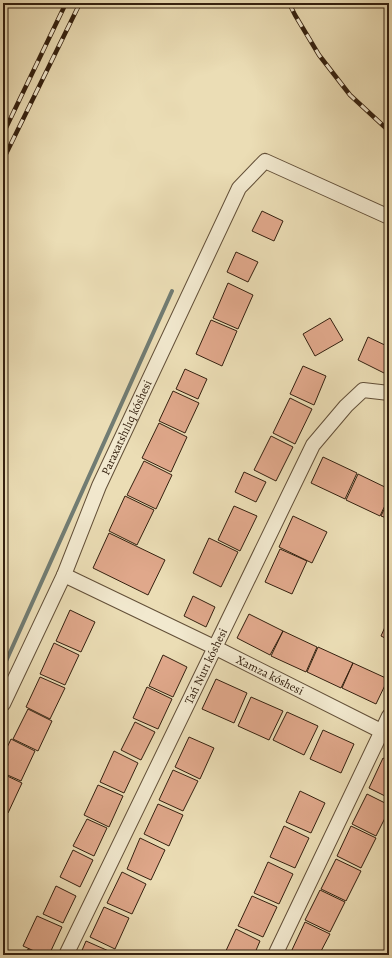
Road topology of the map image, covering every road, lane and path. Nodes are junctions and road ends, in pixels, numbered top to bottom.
1 (389, 217) edge
2 (389, 393) edge
3 (64, 575) junction
4 (216, 648) junction
5 (3, 704) edge
6 (389, 716) edge
7 (385, 734) edge
8 (66, 955) edge
9 (274, 955) edge

1 - 3 street, Paraxatshılıq kóshesi
2 - 4 street, Tań Nurı kóshesi
3 - 4 street, Xamza kóshesi
3 - 5 street, Paraxatshılıq kóshesi
4 - 7 street, Xamza kóshesi
4 - 8 street, Tań Nurı kóshesi
6 - 7 street
7 - 9 street

